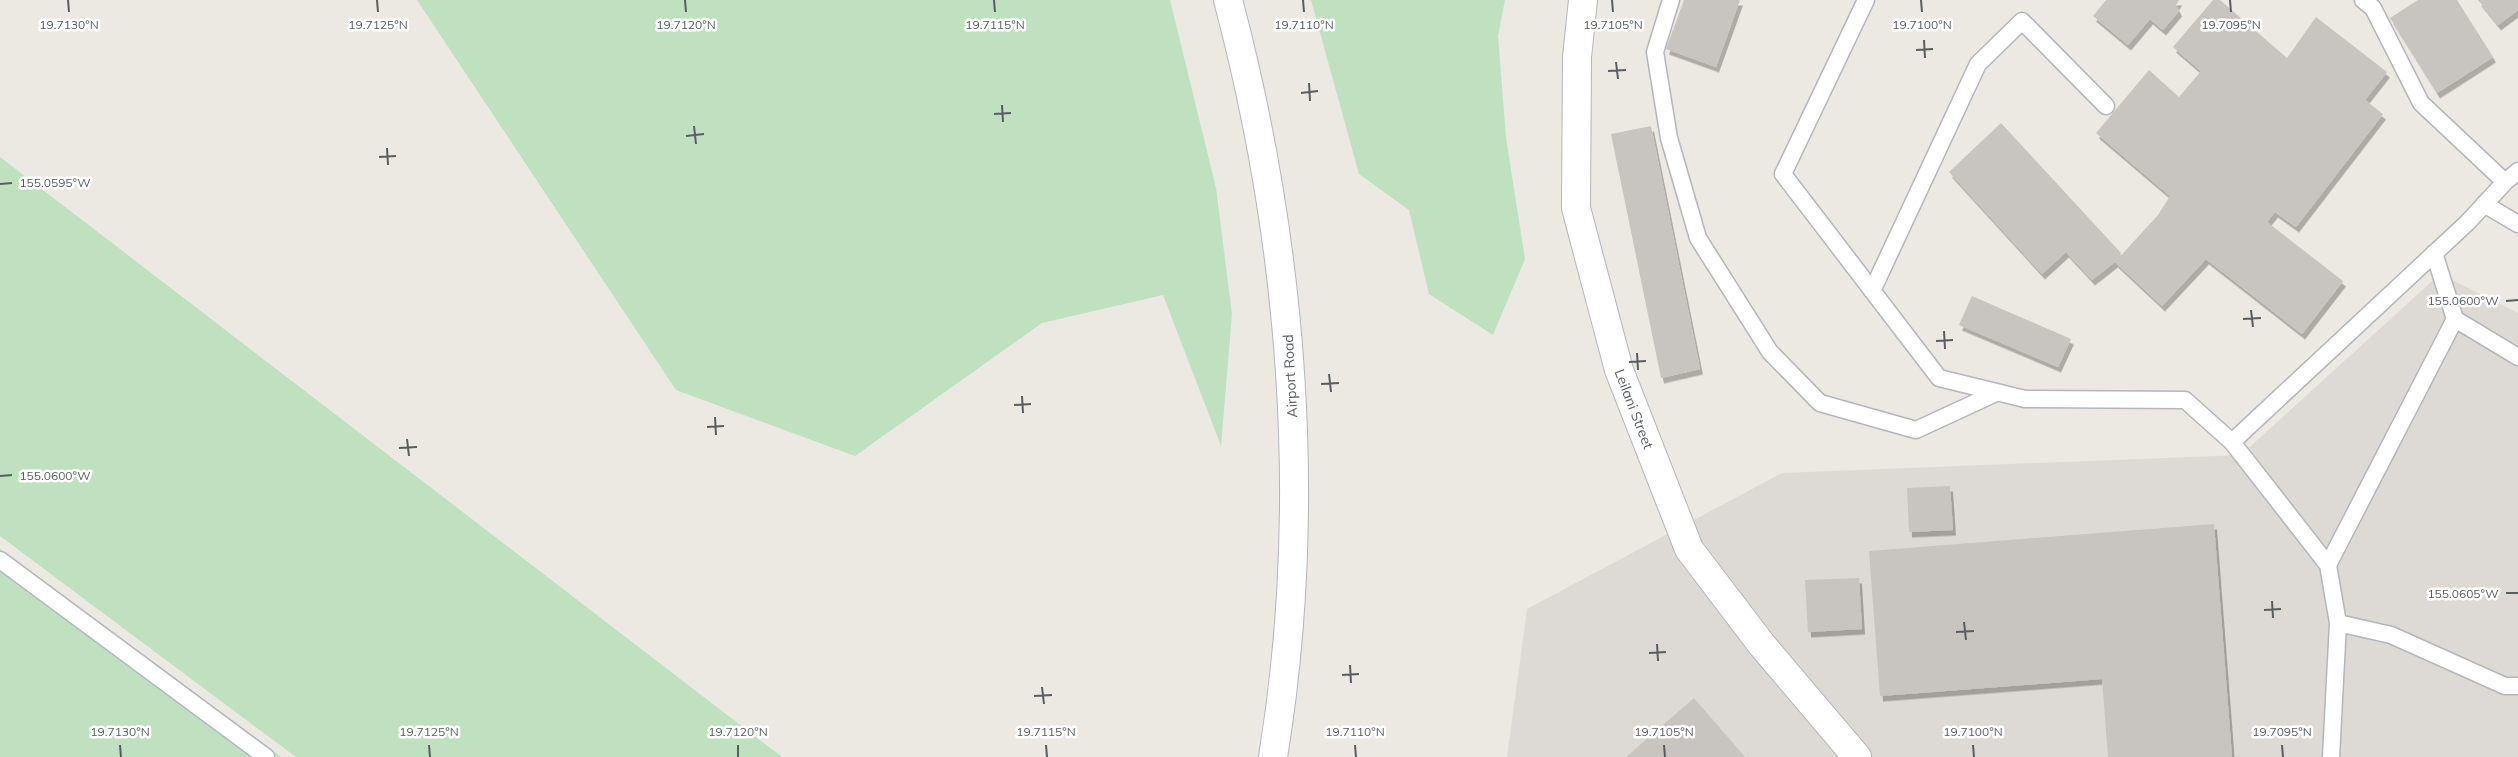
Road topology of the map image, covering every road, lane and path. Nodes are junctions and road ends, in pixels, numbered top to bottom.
1 (1228, 0) edge
2 (1583, 0) edge
3 (1671, 0) edge
4 (1866, 0) edge
5 (2363, 0) edge
6 (2106, 106) dead end
7 (2512, 176) edge
8 (2484, 204) junction
9 (2518, 224) edge
10 (2434, 253) junction
11 (1872, 291) junction
12 (2454, 319) junction
13 (2518, 357) edge
14 (1996, 393) junction
15 (2232, 442) junction
16 (0, 560) edge
17 (2328, 566) junction
18 (2338, 623) junction
19 (2518, 686) edge
20 (266, 757) edge
21 (1273, 757) edge
22 (1857, 757) edge
23 (2331, 757) edge

1 - 21 street, Airport Road
2 - 22 street, Leilani Street
3 - 14 lane
4 - 11 lane
5 - 7 lane
6 - 11 lane
7 - 8 lane
8 - 9 lane
8 - 10 lane
10 - 12 lane
10 - 15 lane
11 - 14 lane
12 - 13 lane
12 - 17 lane
14 - 15 lane
15 - 17 lane
16 - 20 lane
17 - 18 lane
18 - 19 lane
18 - 23 lane

